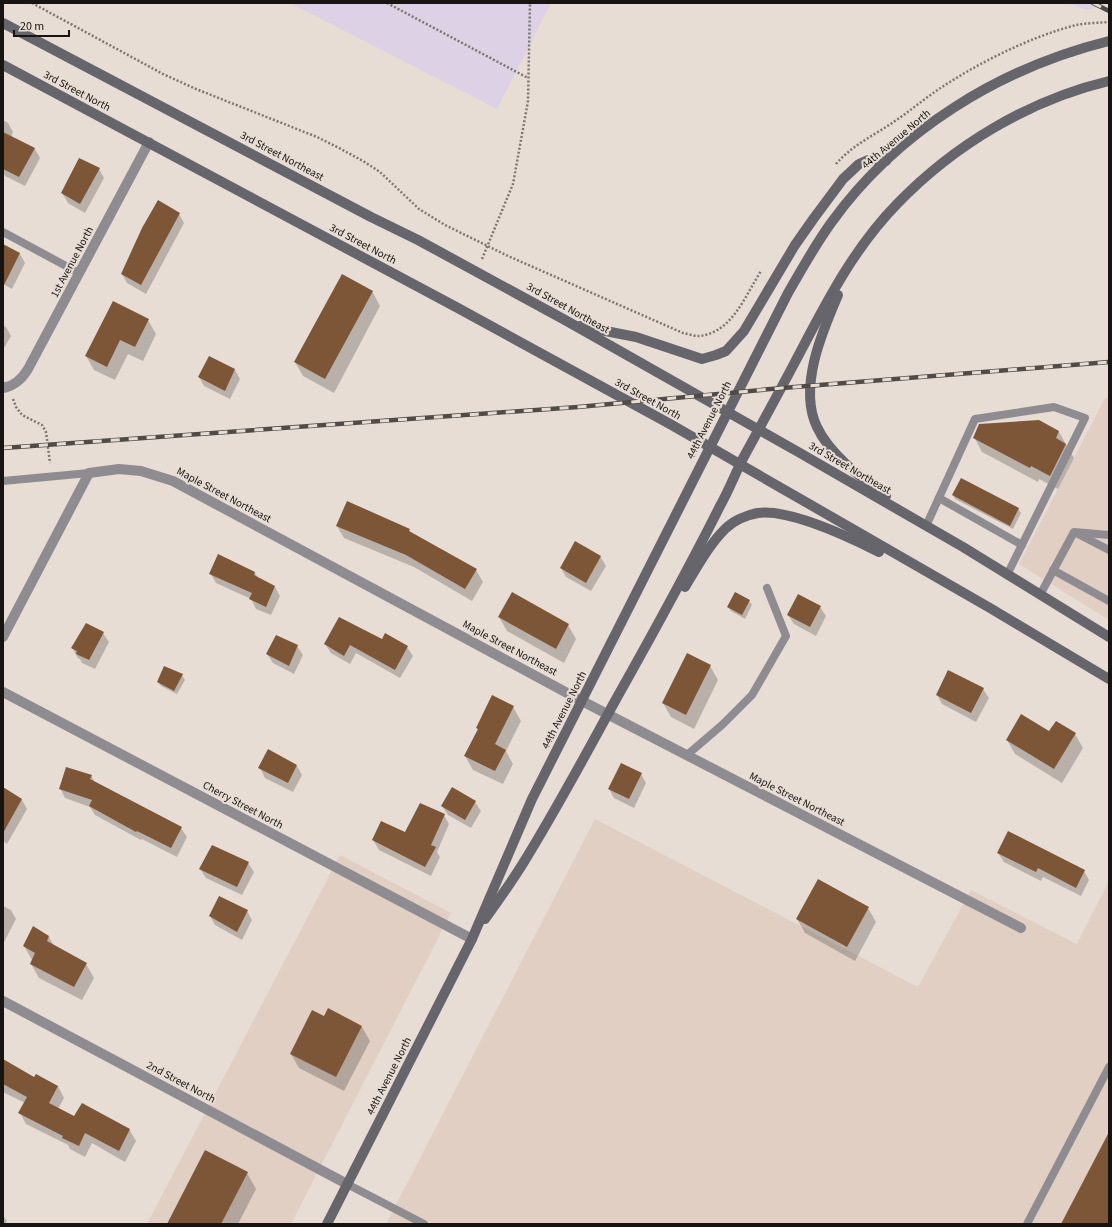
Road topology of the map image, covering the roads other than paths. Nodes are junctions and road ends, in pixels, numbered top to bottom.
1 (3, 23) edge
2 (1109, 42) edge
3 (3, 65) edge
4 (1109, 81) edge
5 (149, 142) junction
6 (886, 161) junction
7 (3, 232) edge
8 (862, 246) junction
9 (80, 273) junction
10 (571, 324) junction
11 (7, 387) edge
12 (727, 412) junction
13 (759, 430) junction
14 (710, 447) junction
15 (740, 465) junction
16 (89, 473) junction
17 (3, 481) edge
18 (939, 498) junction
19 (926, 526) junction
20 (1074, 532) junction
21 (1109, 535) edge
22 (1022, 545) junction
23 (1109, 550) edge
24 (1053, 570) junction
25 (1007, 575) junction
26 (767, 588) dead end
27 (1040, 595) junction
28 (971, 597) junction
29 (1109, 601) edge
30 (3, 637) edge
31 (1109, 637) edge
32 (637, 663) junction
33 (1109, 679) edge
34 (3, 692) edge
35 (582, 701) junction
36 (608, 714) junction
37 (687, 755) junction
38 (1020, 928) dead end
39 (472, 939) junction
40 (3, 1000) edge
41 (1109, 1067) edge
42 (347, 1184) junction
43 (327, 1224) edge
44 (424, 1224) edge
45 (1027, 1224) edge

1 - 10 main road, 3rd Street Northeast
2 - 6 main road, 44th Avenue North
3 - 5 main road, 3rd Street North
4 - 8 main road, 44th Avenue North
5 - 9 street, 1st Avenue North
5 - 14 main road, 3rd Street North
6 - 10 main road
6 - 12 main road, 44th Avenue North
7 - 9 lane
8 - 13 main road, 44th Avenue North
8 - 19 main road
9 - 11 street, 1st Avenue North
10 - 12 main road, 3rd Street Northeast
12 - 13 main road, 3rd Street Northeast
12 - 14 main road, 44th Avenue North
13 - 15 main road, 44th Avenue North
13 - 19 main road, 3rd Street Northeast
14 - 15 main road
14 - 35 main road, 44th Avenue North
15 - 28 main road
15 - 32 main road, 44th Avenue North
16 - 17 lane
16 - 30 street
16 - 35 street, Maple Street Northeast
18 - 19 lane
18 - 22 lane
18 - 22 lane
19 - 25 main road, 3rd Street Northeast
20 - 21 lane
20 - 23 lane
20 - 24 lane
22 - 25 lane
24 - 27 lane
24 - 29 lane
25 - 27 main road, 3rd Street Northeast
26 - 37 lane
27 - 31 main road, 3rd Street Northeast
28 - 32 main road
28 - 33 main road
32 - 36 main road, 44th Avenue North
34 - 39 street, Cherry Street North
35 - 36 street, Maple Street Northeast
35 - 39 main road, 44th Avenue North
36 - 37 street, Maple Street Northeast
36 - 39 main road, 44th Avenue North
37 - 38 street, Maple Street Northeast
39 - 42 main road, 44th Avenue North
40 - 42 street, 2nd Street North
41 - 45 lane
42 - 43 main road, 44th Avenue North
42 - 44 lane

